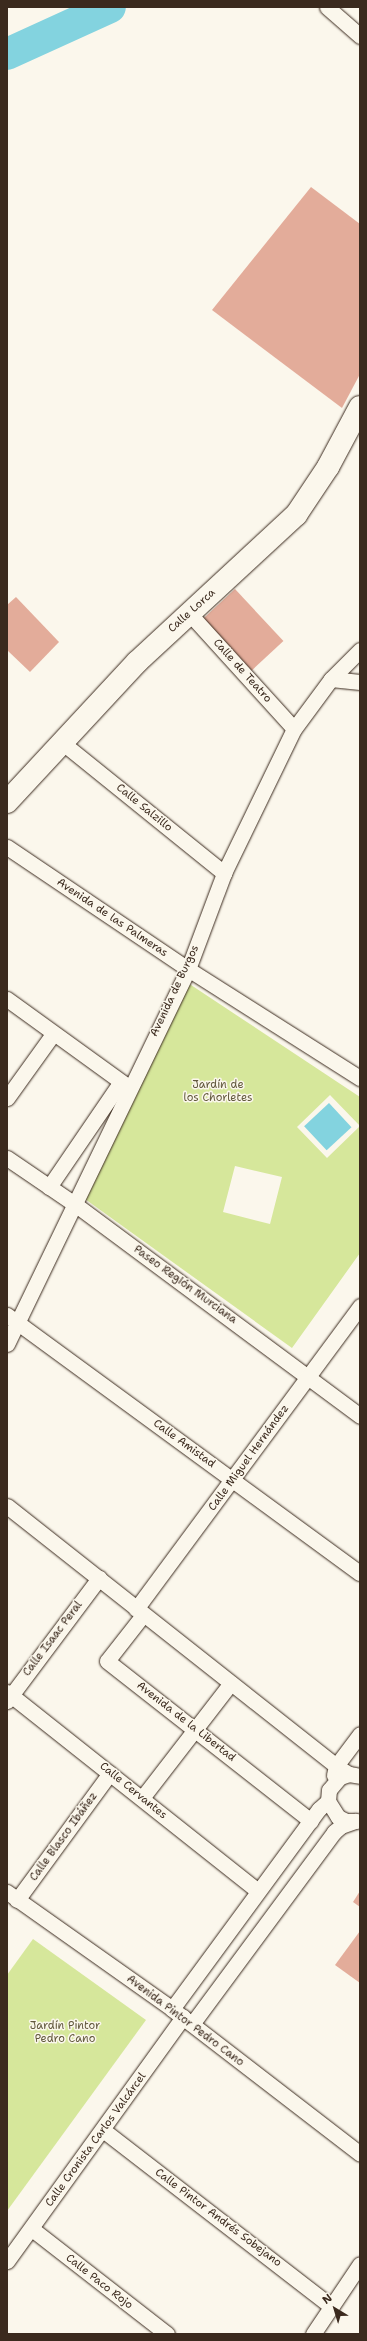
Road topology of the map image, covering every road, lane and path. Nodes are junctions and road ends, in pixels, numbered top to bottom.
1 (327, 7) edge
2 (360, 36) edge
3 (360, 407) edge
4 (189, 613) junction
5 (360, 650) edge
6 (331, 679) junction
7 (360, 682) edge
8 (294, 729) junction
9 (64, 744) junction
10 (7, 802) edge
11 (7, 847) edge
12 (224, 873) junction
13 (188, 969) junction
14 (7, 999) edge
15 (53, 1034) junction
16 (360, 1078) edge
17 (125, 1086) junction
18 (7, 1098) edge
19 (7, 1158) edge
20 (49, 1187) junction
21 (76, 1205) junction
22 (360, 1306) edge
23 (13, 1320) edge
24 (7, 1344) edge
25 (309, 1376) junction
26 (360, 1416) edge
27 (233, 1480) junction
28 (7, 1506) edge
29 (360, 1573) edge
30 (99, 1578) junction
31 (140, 1612) junction
32 (231, 1683) junction
33 (8, 1696) edge
34 (195, 1729) junction
35 (360, 1734) edge
36 (336, 1766) junction
37 (110, 1773) junction
38 (355, 1775) edge
39 (333, 1783) junction
40 (142, 1798) junction
41 (328, 1801) junction
42 (358, 1820) edge
43 (311, 1821) junction
44 (258, 1891) junction
45 (12, 1896) edge
46 (182, 2017) junction
47 (103, 2130) junction
48 (360, 2154) edge
49 (32, 2229) junction
50 (7, 2261) edge
51 (360, 2264) edge
52 (332, 2307) junction
53 (167, 2334) edge
54 (313, 2334) edge

1 - 2 street
3 - 4 main road, Calle Lorca
4 - 8 street, Calle de Teatro
4 - 9 main road, Calle Lorca
5 - 6 street, Avenida de Burgos
6 - 7 street
6 - 8 street, Avenida de Burgos
8 - 12 street, Avenida de Burgos
9 - 10 main road, Calle Lorca
9 - 12 street, Calle Salzillo
11 - 13 street, Avenida de las Palmeras
12 - 13 street, Avenida de Burgos
13 - 16 street, Avenida de las Palmeras
13 - 17 street, Avenida de Burgos
14 - 15 street
15 - 17 street
15 - 18 street
17 - 20 street
17 - 21 street, Avenida de Burgos
19 - 20 street, Paseo Región Murciana
20 - 21 street, Paseo Región Murciana
21 - 23 street, Avenida de Burgos
21 - 25 street, Paseo Región Murciana
22 - 25 street, Calle Miguel Hernández
23 - 24 street, Avenida de Burgos
23 - 27 street, Calle Amistad
25 - 26 street, Paseo Región Murciana
25 - 27 street, Calle Miguel Hernández
27 - 29 street, Calle Amistad
27 - 31 street, Calle Miguel Hernández
28 - 30 street
30 - 31 street
30 - 33 street, Calle Isaac Peral
31 - 32 street
31 - 34 street, Avenida de la Libertad
32 - 34 street
32 - 36 street
33 - 37 street, Calle Cervantes
34 - 40 street
34 - 43 street, Avenida de la Libertad
35 - 36 street
36 - 38 street
36 - 39 street
37 - 40 street, Calle Cervantes
37 - 45 street, Calle Blasco Ibáñez
38 - 39 street
39 - 41 street
40 - 44 street, Calle Cervantes
41 - 42 street
41 - 43 street, Calle Cronista Carlos Valcárcel
42 - 46 street, Calle Cronista Carlos Valcárcel
43 - 44 street, Calle Cronista Carlos Valcárcel
44 - 46 street, Calle Cronista Carlos Valcárcel
45 - 46 street, Avenida Pintor Pedro Cano
46 - 47 street, Calle Cronista Carlos Valcárcel
46 - 48 street, Avenida Pintor Pedro Cano
47 - 49 street, Calle Cronista Carlos Valcárcel
47 - 52 street, Calle Pintor Andrés Sobejano
49 - 50 street, Calle Cronista Carlos Valcárcel
49 - 53 street, Calle Paco Rojo
51 - 52 street
52 - 54 street

